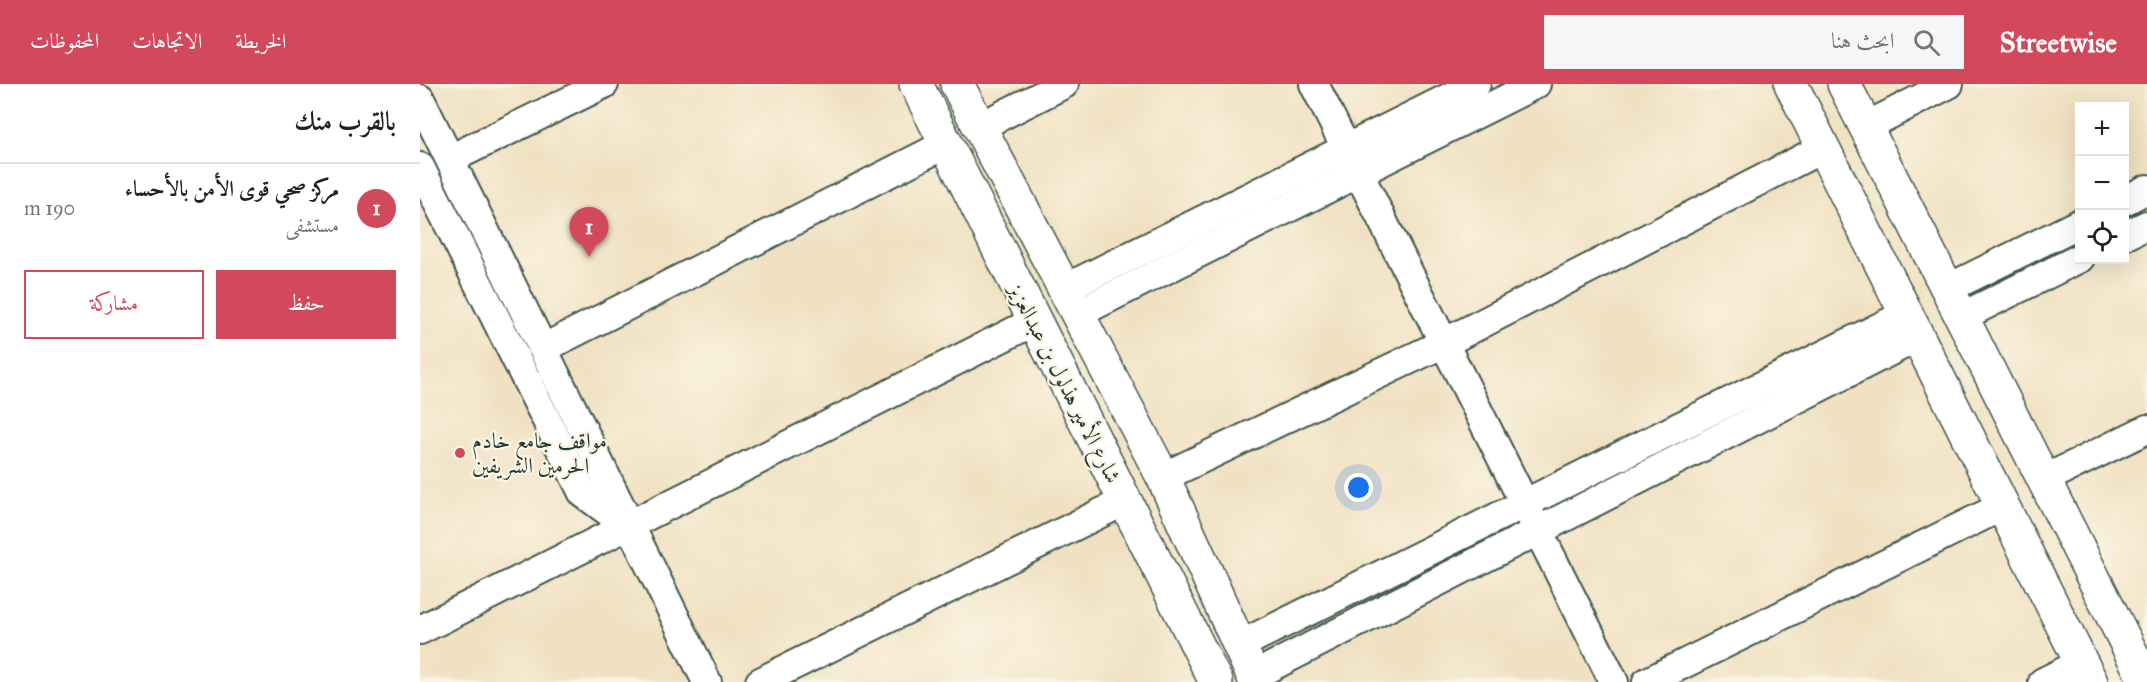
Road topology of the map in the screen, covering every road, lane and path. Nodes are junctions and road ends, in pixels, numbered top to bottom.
1 (604, 84) edge
2 (916, 84) edge
3 (957, 84) edge
4 (1064, 84) edge
5 (1314, 84) edge
6 (1476, 84) edge
7 (1536, 84) edge
8 (1791, 84) edge
9 (1844, 84) edge
10 (1949, 84) edge
11 (420, 99) edge
12 (1865, 126) junction
13 (979, 127) junction
14 (946, 144) junction
15 (1823, 148) junction
16 (450, 159) junction
17 (1352, 161) junction
18 (420, 167) edge
19 (2147, 189) edge
20 (2129, 198) edge
21 (2147, 225) edge
22 (2075, 226) edge
23 (2129, 234) edge
24 (2075, 259) edge
25 (1071, 301) junction
26 (1954, 303) junction
27 (1033, 322) junction
28 (1912, 326) junction
29 (1444, 343) junction
30 (544, 348) junction
31 (2147, 429) edge
32 (1163, 477) junction
33 (2043, 480) junction
34 (1125, 501) junction
35 (1525, 505) junction
36 (2003, 506) junction
37 (628, 526) junction
38 (1538, 531) junction
39 (420, 630) edge
40 (1240, 645) junction
41 (2141, 661) edge
42 (2086, 672) edge
43 (1255, 679) edge
44 (1212, 681) edge
45 (707, 682) edge
46 (760, 682) edge
47 (1614, 682) edge
48 (1647, 682) edge
49 (2043, 682) edge

1 - 16 street
2 - 14 street, شارع الأمير هذلول بن عبدالعزيز
3 - 13 street, شارع الأمير هذلول بن عبدالعزيز
4 - 13 street
5 - 17 street
6 - 17 street
7 - 17 street
8 - 15 street
9 - 12 street
10 - 12 street
11 - 16 street
12 - 26 street
13 - 25 street, شارع الأمير هذلول بن عبدالعزيز
14 - 27 street, شارع الأمير هذلول بن عبدالعزيز
14 - 30 street
15 - 28 street
15 - 29 street
16 - 30 street
17 - 25 street
17 - 29 street
18 - 37 street
19 - 20 street
21 - 23 street
22 - 26 street
24 - 26 street
25 - 32 street, شارع الأمير هذلول بن عبدالعزيز
26 - 33 street
27 - 34 street, شارع الأمير هذلول بن عبدالعزيز
27 - 37 street
28 - 35 street
28 - 36 street
28 - 38 street
29 - 32 street
29 - 35 street
30 - 37 street
31 - 33 street
32 - 40 street, شارع الأمير هذلول بن عبدالعزيز
33 - 41 street
34 - 44 street, شارع الأمير هذلول بن عبدالعزيز
34 - 46 street
35 - 38 street
35 - 40 street
36 - 42 street
36 - 48 street
37 - 39 street
37 - 45 street
38 - 43 street
38 - 47 street
40 - 43 street, شارع الأمير هذلول بن عبدالعزيز
42 - 49 street

